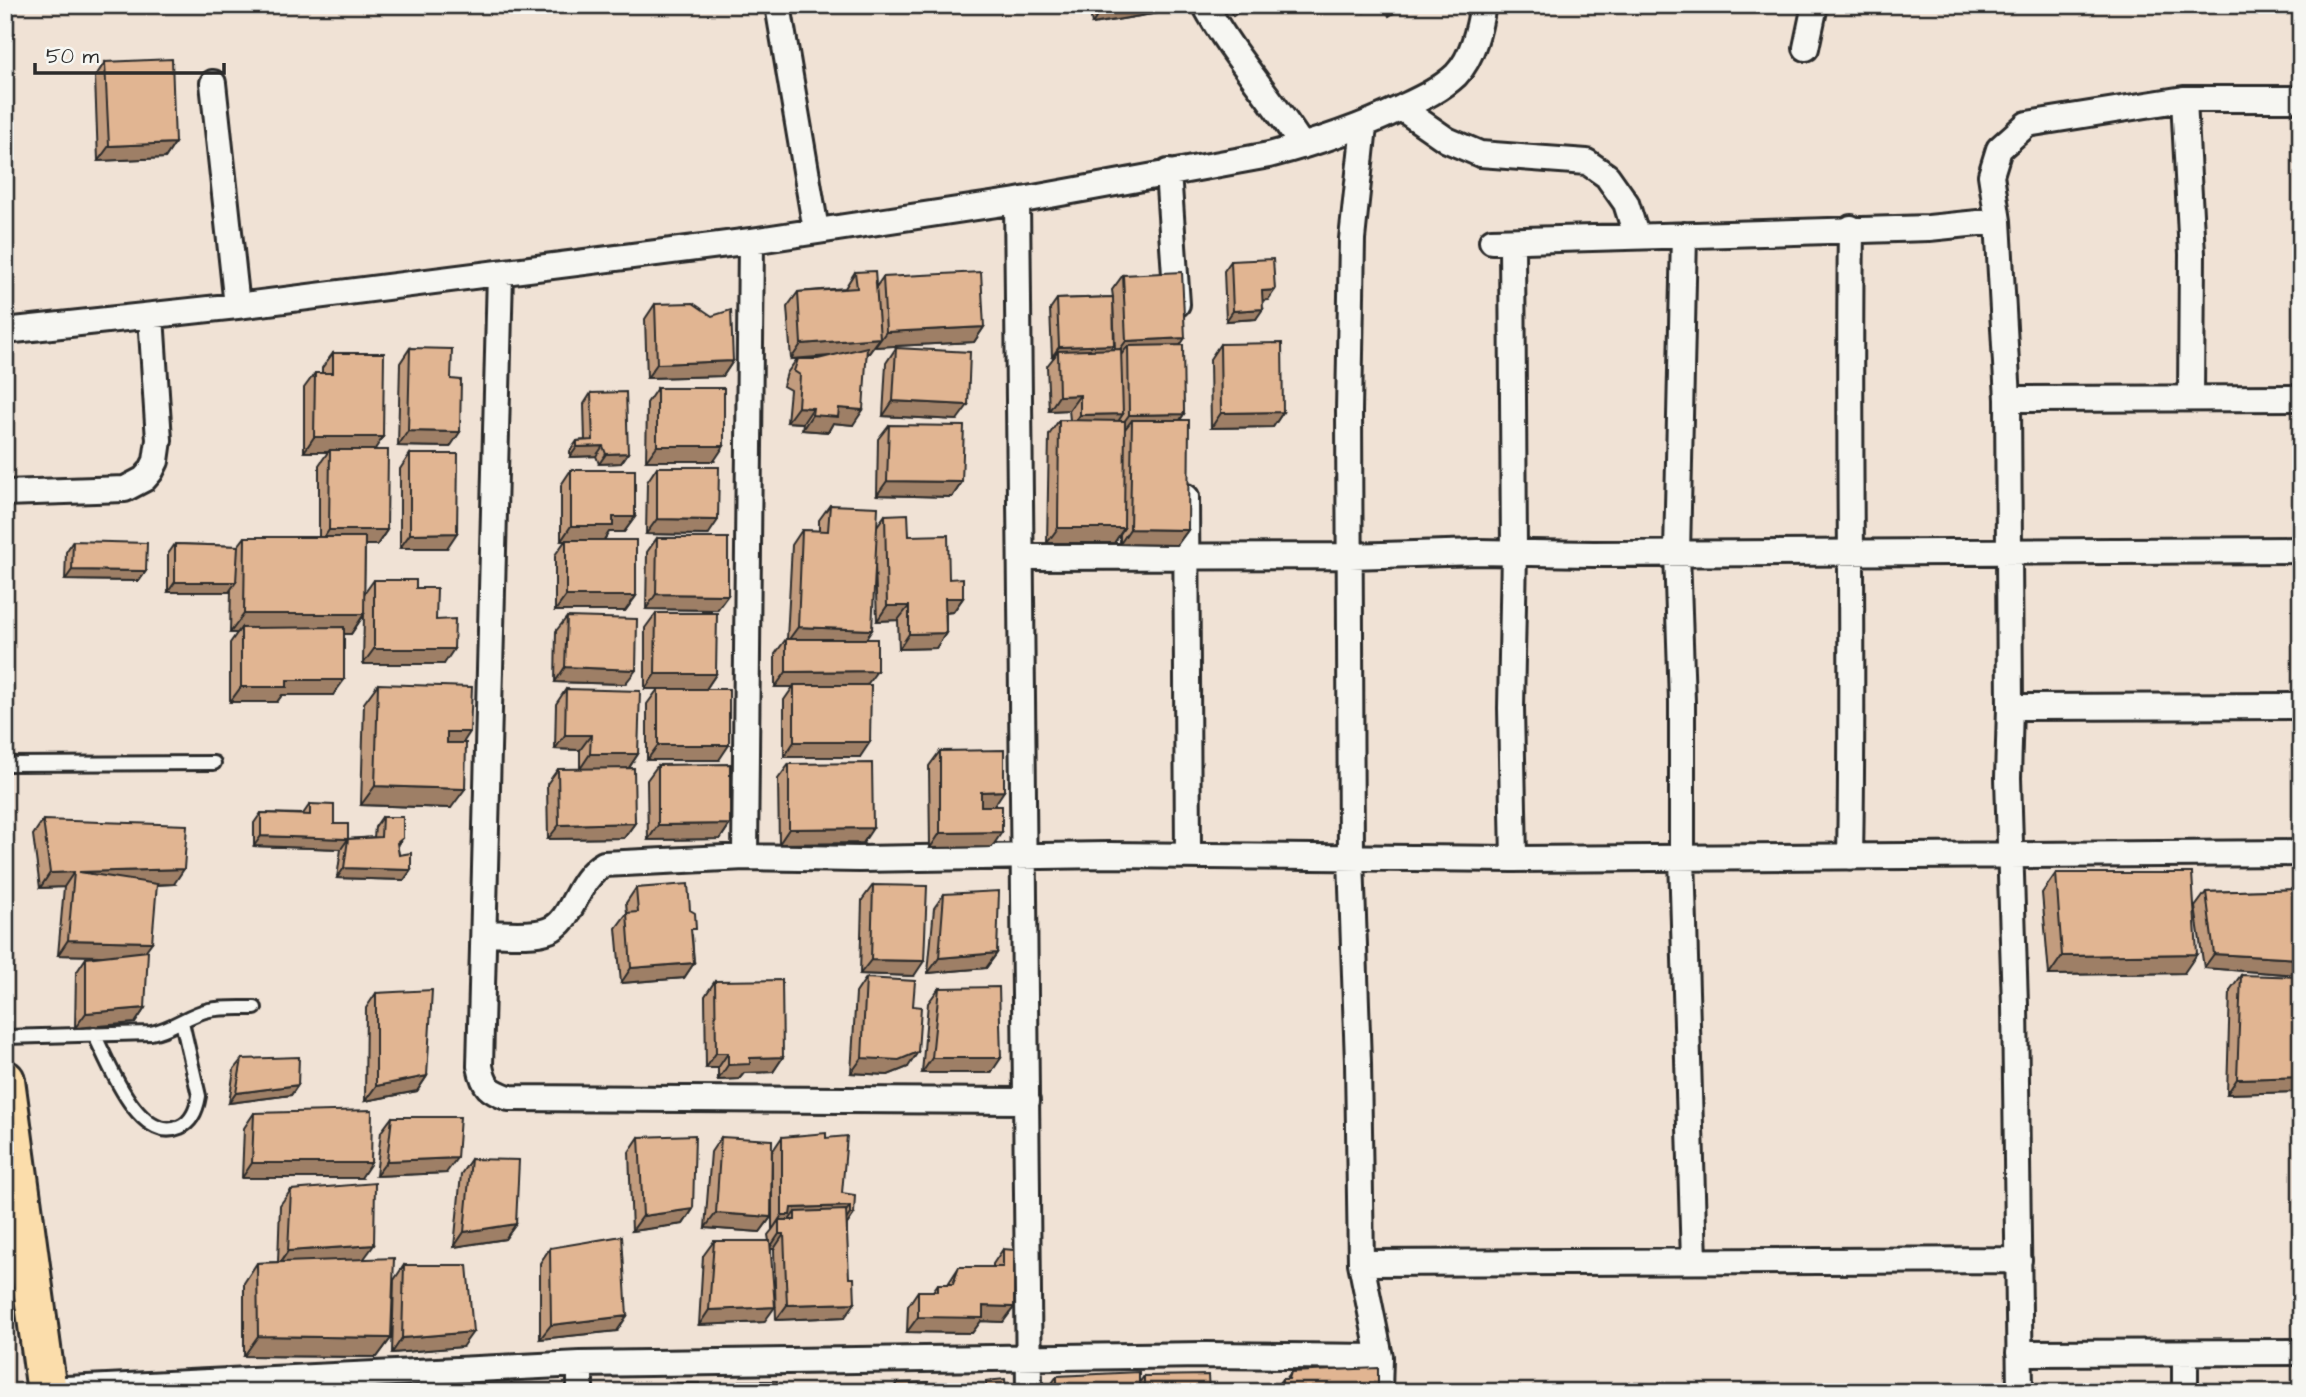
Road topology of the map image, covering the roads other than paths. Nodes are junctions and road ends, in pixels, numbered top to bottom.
1 (778, 5) edge
2 (1205, 5) edge
3 (1483, 5) edge
4 (1815, 5) edge
5 (1806, 48) dead end
6 (213, 83) dead end
7 (2185, 99) junction
8 (2301, 99) edge
9 (1401, 108) junction
10 (1364, 126) junction
11 (1302, 146) junction
12 (1168, 172) junction
13 (1017, 201) junction
14 (1998, 221) junction
15 (1851, 229) junction
16 (816, 230) junction
17 (1636, 235) junction
18 (1684, 235) junction
19 (751, 241) junction
20 (500, 273) junction
21 (237, 306) junction
22 (151, 316) junction
23 (1178, 324) edge
24 (5, 331) edge
25 (2191, 397) junction
26 (2301, 398) edge
27 (2008, 399) junction
28 (1185, 475) edge
29 (5, 493) edge
30 (2009, 550) junction
31 (2301, 550) edge
32 (1514, 552) junction
33 (1851, 552) junction
34 (1677, 553) junction
35 (1187, 556) junction
36 (1350, 556) junction
37 (1021, 557) junction
38 (2010, 706) junction
39 (2301, 706) edge
40 (214, 763) dead end
41 (5, 764) edge
42 (2301, 853) edge
43 (2010, 854) junction
44 (1024, 856) junction
45 (1188, 856) junction
46 (745, 857) junction
47 (1682, 857) junction
48 (1850, 857) junction
49 (1351, 858) junction
50 (1514, 859) junction
51 (484, 933) junction
52 (255, 1008) dead end
53 (182, 1022) junction
54 (94, 1034) junction
55 (5, 1037) edge
56 (5, 1080) edge
57 (1027, 1101) junction
58 (2019, 1260) junction
59 (1694, 1261) junction
60 (1361, 1263) junction
61 (2301, 1352) edge
62 (2019, 1353) junction
63 (2185, 1353) junction
64 (1380, 1357) junction
65 (1030, 1359) junction
66 (580, 1364) junction
67 (46, 1391) edge
68 (580, 1392) edge
69 (1029, 1392) edge
70 (1379, 1392) edge
71 (2020, 1392) edge
72 (2185, 1392) edge

1 - 16 street
2 - 11 street
3 - 9 street
4 - 5 street
6 - 21 street
7 - 8 street
7 - 14 street
7 - 25 street
9 - 10 street
9 - 17 street
10 - 11 street
10 - 36 street
11 - 12 street
12 - 13 street
12 - 23 street
13 - 16 street
13 - 37 street
14 - 15 street
14 - 27 street
15 - 18 street
15 - 33 street
16 - 19 street
17 - 18 street
17 - 32 street
18 - 34 street
19 - 20 street
19 - 46 street
20 - 21 street
20 - 51 street
21 - 22 street
22 - 24 street
22 - 29 street
25 - 26 street
25 - 27 street
27 - 30 street
28 - 35 street
30 - 31 street
30 - 33 street
30 - 38 street
32 - 34 street
32 - 36 street
32 - 50 street
33 - 34 street
33 - 48 street
34 - 47 street
35 - 36 street
35 - 37 street
35 - 45 street
36 - 49 street
37 - 44 street
38 - 39 street
38 - 43 street
40 - 41 lane
42 - 43 street
43 - 48 street
43 - 58 street
44 - 45 street
44 - 46 street
44 - 57 street
45 - 49 street
46 - 51 street
47 - 48 street
47 - 50 street
47 - 59 street
49 - 50 street
49 - 60 street
51 - 57 street
52 - 53 lane
53 - 54 lane
53 - 54 lane
54 - 55 lane
56 - 67 main road
57 - 65 street
58 - 59 street
58 - 62 street
59 - 60 street
60 - 64 street
61 - 63 street
62 - 63 street
62 - 71 street
63 - 72 street
64 - 65 street
64 - 70 street
65 - 66 street
65 - 69 street
66 - 67 street
66 - 68 street

